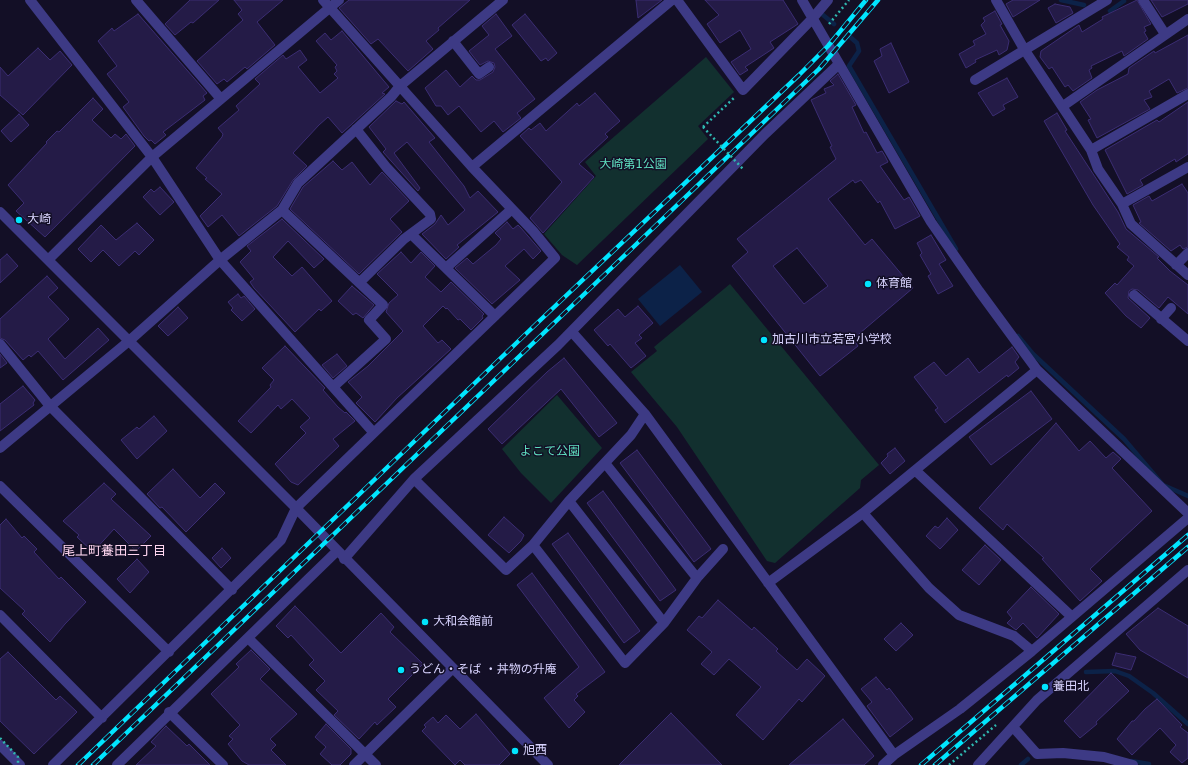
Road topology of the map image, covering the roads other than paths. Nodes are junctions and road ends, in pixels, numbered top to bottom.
1 (30, 0) edge
2 (136, 0) edge
3 (339, 0) edge
4 (503, 0) edge
5 (672, 0) edge
6 (677, 0) edge
7 (802, 0) edge
8 (828, 0) edge
9 (996, 0) edge
10 (1107, 0) edge
11 (1144, 0) edge
12 (326, 4) edge
13 (812, 19) junction
14 (1188, 19) edge
15 (1165, 34) junction
16 (453, 41) junction
17 (1024, 49) junction
18 (839, 64) junction
19 (489, 67) dead end
20 (975, 80) dead end
21 (400, 86) junction
22 (1188, 94) edge
23 (221, 99) junction
24 (1063, 106) junction
25 (356, 129) junction
26 (1091, 150) junction
27 (152, 157) junction
28 (472, 167) junction
29 (1186, 172) edge
30 (1122, 204) junction
31 (512, 209) junction
32 (282, 210) junction
33 (0, 212) edge
34 (412, 234) junction
35 (1188, 253) edge
36 (48, 260) junction
37 (220, 260) junction
38 (1176, 265) junction
39 (447, 267) junction
40 (1188, 275) edge
41 (360, 282) junction
42 (1134, 295) dead end
43 (1171, 308) dead end
44 (495, 316) junction
45 (1161, 319) junction
46 (572, 332) junction
47 (129, 340) junction
48 (1188, 341) edge
49 (0, 344) edge
50 (1037, 370) junction
51 (333, 387) junction
52 (50, 406) junction
53 (645, 414) junction
54 (373, 432) junction
55 (0, 448) edge
56 (605, 463) junction
57 (916, 471) junction
58 (414, 479) junction
59 (0, 486) edge
60 (569, 501) junction
61 (296, 508) junction
62 (863, 513) junction
63 (1188, 513) edge
64 (1188, 518) edge
65 (533, 545) junction
66 (723, 549) dead end
67 (337, 551) junction
68 (344, 559) junction
69 (1188, 570) edge
70 (697, 578) junction
71 (768, 583) junction
72 (232, 590) junction
73 (0, 615) edge
74 (1071, 616) junction
75 (664, 623) junction
76 (248, 638) junction
77 (1032, 651) junction
78 (169, 652) junction
79 (452, 668) junction
80 (169, 712) junction
81 (102, 718) junction
82 (1013, 727) junction
83 (0, 745) edge
84 (365, 754) junction
85 (894, 755) junction
86 (19, 765) edge
87 (53, 765) edge
88 (117, 765) edge
89 (223, 765) edge
90 (354, 765) edge
91 (376, 765) edge
92 (548, 765) edge
93 (883, 765) edge
94 (978, 765) edge
95 (1133, 765) edge

1 - 27 street
2 - 23 street
3 - 12 street
4 - 16 street
5 - 28 street
6 - 13 street
7 - 13 street
8 - 13 street
9 - 17 street
10 - 17 street
11 - 15 street
12 - 21 street
12 - 23 street
13 - 18 street
14 - 15 street
15 - 24 street
16 - 19 street
16 - 21 street
17 - 20 street
17 - 24 street
18 - 46 street
18 - 50 street
21 - 25 street
21 - 28 street
22 - 26 street
23 - 27 street
24 - 26 street
25 - 32 street
25 - 34 street
26 - 30 street
27 - 36 street
27 - 37 street
28 - 31 street
29 - 30 street
30 - 38 street
31 - 39 street
31 - 44 street
32 - 37 street
32 - 41 street
33 - 36 street
34 - 39 street
34 - 41 street
35 - 38 street
36 - 47 street
37 - 47 street
37 - 51 street
38 - 40 street
39 - 44 street
41 - 51 street
42 - 45 street
43 - 45 street
44 - 54 street
45 - 48 street
46 - 53 street
46 - 58 street
47 - 52 street
47 - 61 street
49 - 52 street
50 - 57 street
50 - 63 street
51 - 54 street
52 - 55 street
52 - 72 street
53 - 56 street
53 - 71 street
54 - 61 street
56 - 60 street
56 - 70 street
57 - 62 street
57 - 74 street
58 - 65 street
58 - 68 street
59 - 78 street
60 - 65 street
60 - 75 street
61 - 67 street
61 - 72 street
62 - 71 street
62 - 77 street
64 - 74 street
65 - 75 street
66 - 70 street
67 - 68 street
67 - 76 street
68 - 79 street
69 - 82 street
70 - 75 street
71 - 85 street
72 - 78 street
73 - 81 street
74 - 77 street
76 - 80 street
76 - 84 street
77 - 85 street
78 - 81 street
79 - 84 street
79 - 92 street
80 - 88 street
80 - 89 street
81 - 87 street
82 - 94 street
82 - 95 street
83 - 86 street
84 - 90 street
84 - 91 street
85 - 93 street

